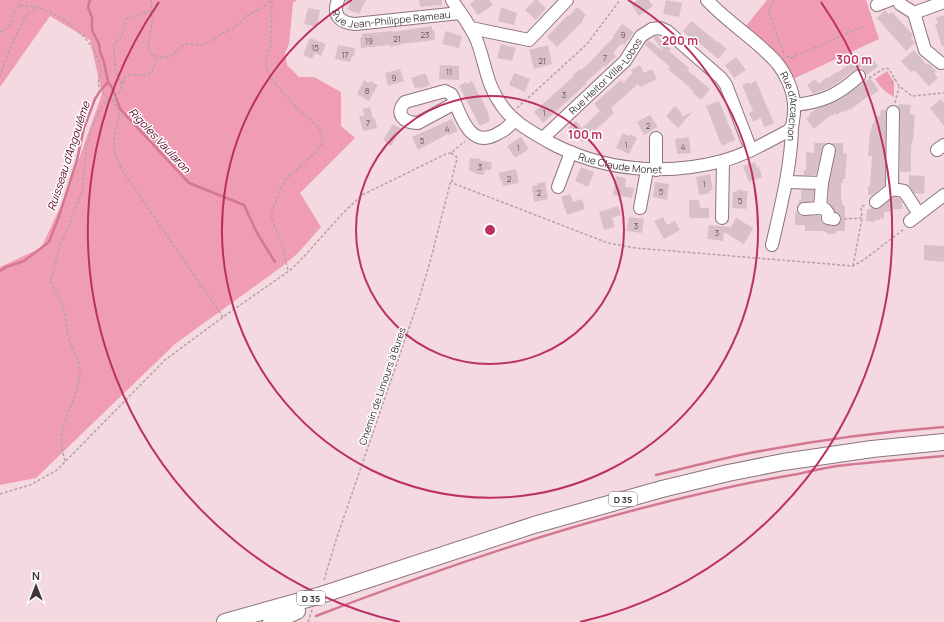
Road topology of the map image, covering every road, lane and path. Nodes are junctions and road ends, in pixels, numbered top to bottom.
1 (20, 0) edge
2 (151, 0) edge
3 (271, 0) edge
4 (338, 0) edge
5 (452, 0) edge
6 (567, 0) edge
7 (620, 0) edge
8 (775, 0) edge
9 (890, 0) edge
10 (899, 0) edge
11 (711, 2) edge
12 (944, 2) edge
13 (876, 5) dead end
14 (20, 6) junction
15 (40, 9) junction
16 (152, 11) junction
17 (460, 13) junction
18 (914, 13) junction
19 (864, 26) dead end
20 (471, 28) junction
21 (0, 32) edge
22 (156, 57) junction
23 (941, 63) dead end
24 (1, 74) edge
25 (859, 76) joint
26 (0, 77) edge
27 (895, 79) junction
28 (890, 83) dead end
29 (122, 85) junction
30 (899, 86) junction
31 (944, 93) edge
32 (109, 98) junction
33 (113, 100) junction
34 (455, 103) dead end
35 (794, 105) junction
36 (893, 112) joint
37 (514, 119) junction
38 (792, 126) junction
39 (471, 134) junction
40 (543, 138) junction
41 (656, 138) dead end
42 (751, 150) junction
43 (829, 150) dead end
44 (571, 152) junction
45 (451, 153) junction
46 (723, 161) junction
47 (651, 170) junction
48 (452, 178) junction
49 (786, 182) junction
50 (822, 183) junction
51 (558, 187) dead end
52 (892, 189) junction
53 (944, 195) edge
54 (876, 202) joint
55 (640, 208) dead end
56 (820, 208) junction
57 (804, 209) dead end
58 (722, 218) dead end
59 (862, 218) junction
60 (914, 218) junction
61 (834, 219) joint
62 (772, 245) dead end
63 (853, 266) junction
64 (289, 271) junction
65 (223, 318) junction
66 (940, 443) edge
67 (65, 462) junction
68 (0, 494) edge
69 (316, 600) junction
70 (225, 622) edge
71 (271, 622) edge
72 (308, 622) edge

1 - 14 path
2 - 16 path
3 - 22 path
3 - 64 path
4 - 17 street, Rue Jean-Philippe Rameau
5 - 17 street, Rue Claude Monet
6 - 20 street
7 - 37 path
8 - 19 path
9 - 13 street
10 - 18 street
11 - 35 street, Rue d'Arcachon
12 - 18 street
14 - 15 path
14 - 21 path
15 - 24 path
15 - 32 path
16 - 22 path
16 - 29 path
17 - 20 street, Rue Claude Monet
18 - 23 street
20 - 37 street, Rue Claude Monet
22 - 29 path
24 - 26 path
25 - 27 path
25 - 35 street
27 - 28 path
27 - 30 path
29 - 33 path
30 - 31 path
30 - 36 path
32 - 33 path
32 - 67 path
33 - 65 path
34 - 39 street
35 - 38 street, Rue d'Arcachon
36 - 52 street
37 - 39 street
37 - 40 street, Rue Claude Monet
38 - 42 street, Rue Claude Monet
38 - 49 street, Rue d'Arcachon
39 - 45 path
40 - 42 street, Rue Heitor Villa-Lobos
40 - 44 street, Rue Claude Monet
41 - 47 street
42 - 46 street, Rue Claude Monet
43 - 50 street
44 - 47 street, Rue Claude Monet
44 - 51 street
45 - 48 path, Chemin de Limours à Bures
45 - 64 path
46 - 47 street, Rue Claude Monet
46 - 58 street
47 - 55 street
48 - 63 path
48 - 69 path, Chemin de Limours à Bures
49 - 50 street
49 - 62 street, Rue d'Arcachon
50 - 56 street
52 - 54 street
52 - 60 street
53 - 60 street
54 - 59 path
56 - 57 street
56 - 61 street
59 - 61 path
59 - 63 path
60 - 63 path
64 - 65 path
65 - 67 path
66 - 69 main road, D 35
67 - 68 path
69 - 70 main road, D 35
69 - 71 main road, D 35
69 - 72 path, Chemin de Limours à Bures

